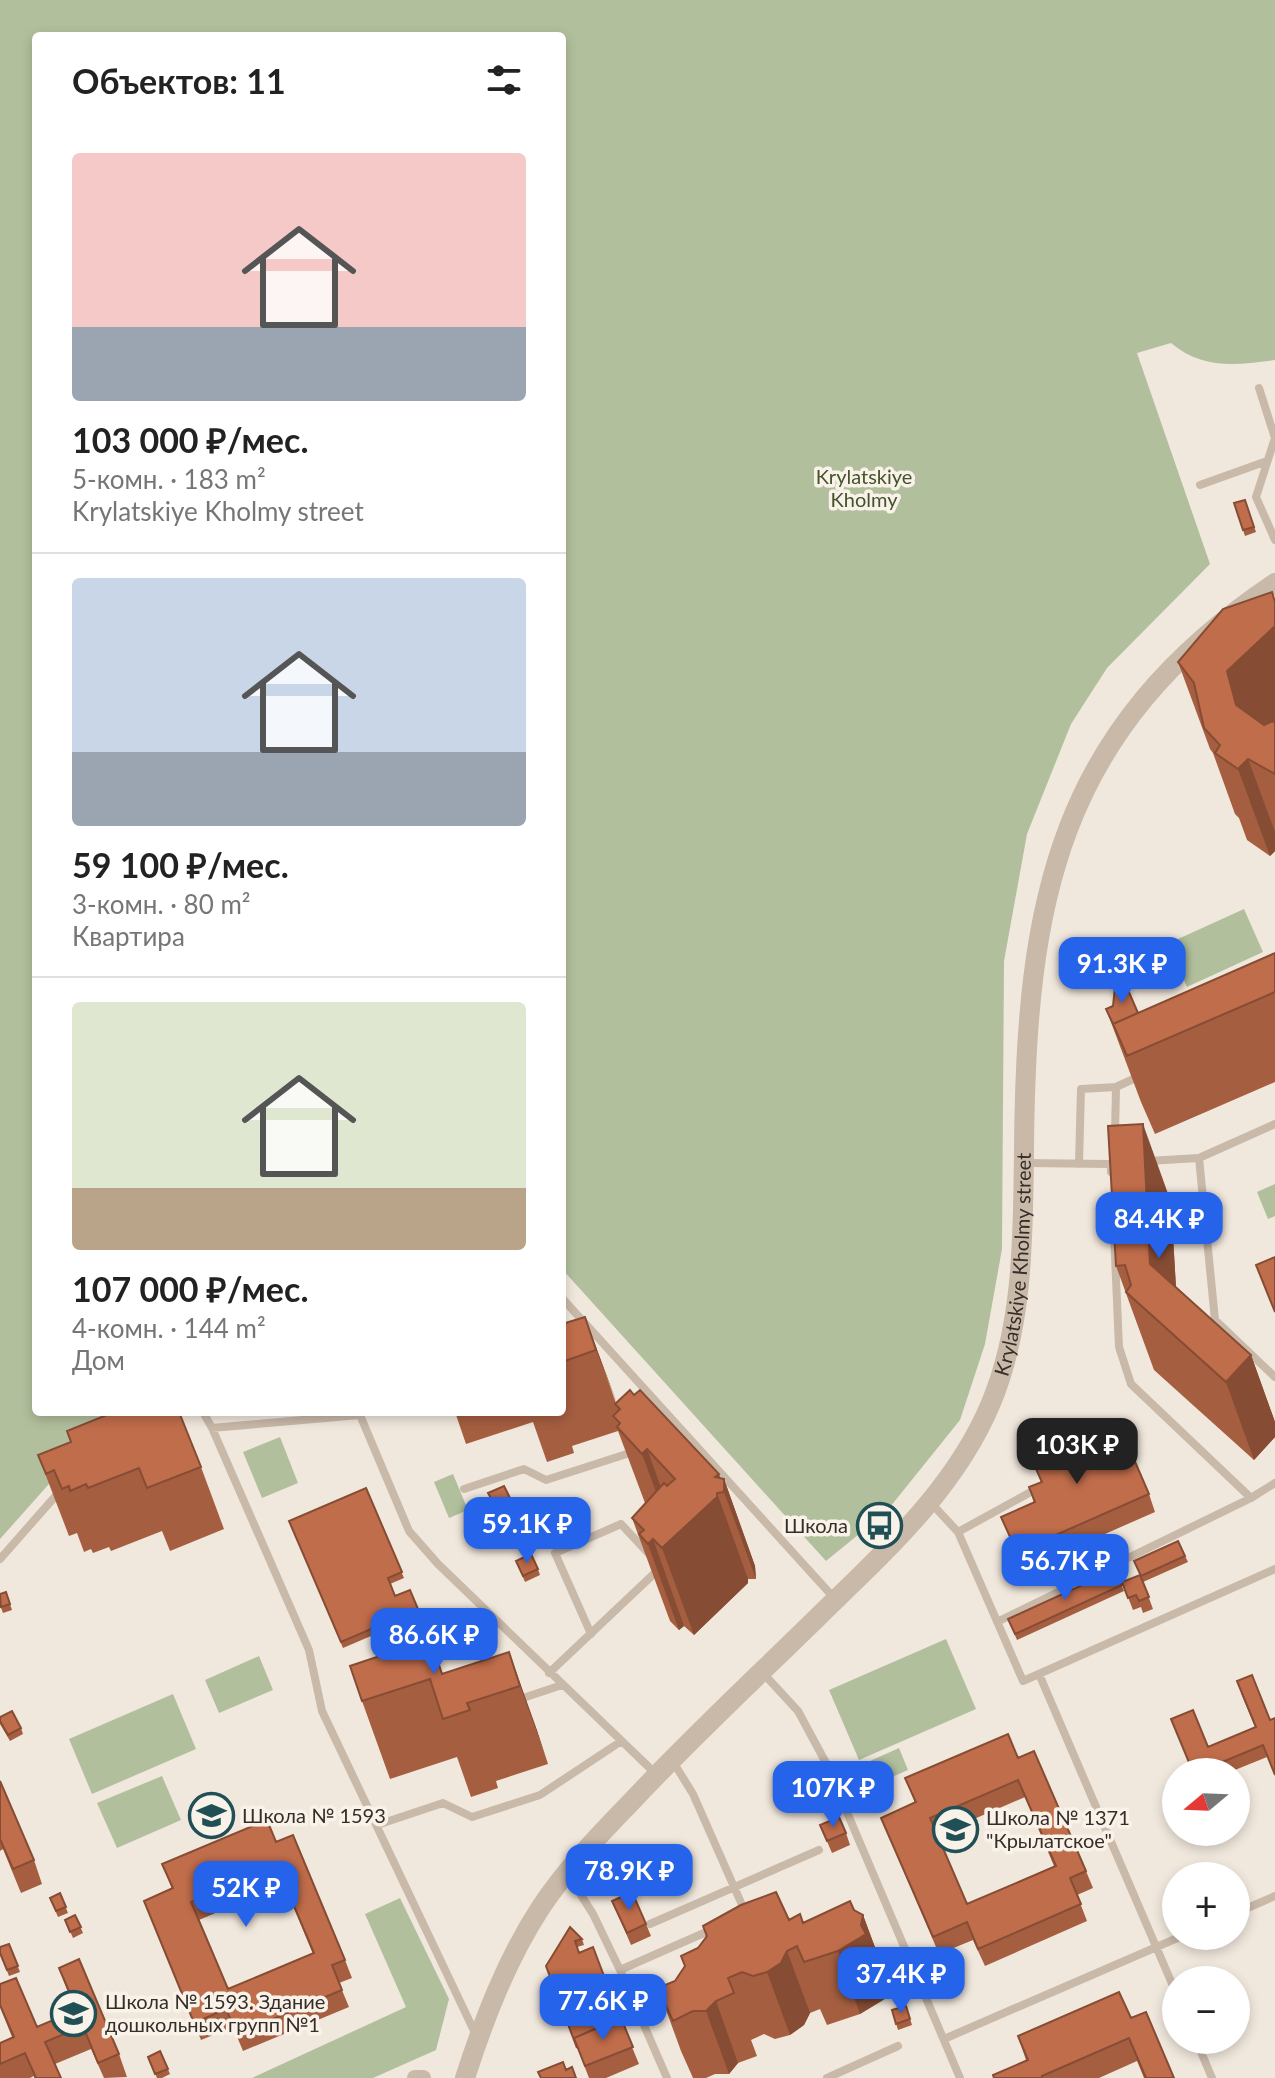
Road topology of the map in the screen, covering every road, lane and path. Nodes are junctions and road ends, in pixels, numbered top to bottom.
1 (1259, 388) dead end
2 (1267, 461) junction
3 (1200, 485) dead end
4 (1275, 540) edge
5 (1275, 583) edge
6 (1159, 1068) edge
7 (1116, 1087) junction
8 (1275, 1124) edge
9 (1199, 1158) junction
10 (1143, 1162) edge
11 (1024, 1163) junction
12 (1129, 1163) edge
13 (1079, 1164) junction
14 (1113, 1164) junction
15 (1112, 1179) edge
16 (1114, 1225) edge
17 (566, 1302) edge
18 (613, 1354) junction
19 (599, 1358) dead end
20 (1275, 1377) edge
21 (205, 1416) edge
22 (349, 1416) edge
23 (360, 1416) edge
24 (212, 1428) junction
25 (686, 1434) junction
26 (672, 1439) edge
27 (644, 1448) edge
28 (70, 1480) edge
29 (1275, 1483) edge
30 (1042, 1486) edge
31 (464, 1489) dead end
32 (1251, 1498) junction
33 (930, 1502) junction
34 (958, 1532) junction
35 (0, 1559) edge
36 (1275, 1569) edge
37 (836, 1600) junction
38 (997, 1622) junction
39 (591, 1634) junction
40 (762, 1672) junction
41 (549, 1673) junction
42 (1039, 1674) junction
43 (562, 1685) junction
44 (511, 1702) edge
45 (620, 1742) junction
46 (672, 1760) junction
47 (656, 1775) junction
48 (377, 1825) junction
49 (819, 1850) dead end
50 (567, 1873) junction
51 (734, 1887) junction
52 (1275, 1896) edge
53 (1250, 1907) edge
54 (732, 1921) edge
55 (650, 1924) dead end
56 (718, 1927) edge
57 (1162, 1944) edge
58 (1156, 1947) junction
59 (1164, 1966) edge
60 (620, 1970) junction
61 (478, 2039) junction
62 (944, 2039) junction
63 (898, 2046) dead end
64 (1202, 2054) edge
65 (415, 2078) edge
66 (423, 2078) edge
67 (465, 2078) edge
68 (667, 2078) edge
69 (827, 2078) edge
70 (960, 2078) edge
71 (1212, 2078) edge

1 - 2 lane
2 - 3 lane
2 - 4 lane
5 - 11 street, Krylatskiye Kholmy street
6 - 7 lane
7 - 13 lane
7 - 14 lane
8 - 9 lane
9 - 10 lane
9 - 20 lane
11 - 13 lane
11 - 33 street, Krylatskiye Kholmy street
12 - 14 lane
13 - 14 lane
14 - 15 lane
16 - 32 lane
17 - 18 lane
18 - 19 lane
18 - 25 lane
21 - 24 lane
22 - 24 lane
23 - 41 lane
24 - 48 lane
25 - 26 lane
25 - 37 lane
27 - 31 lane
28 - 35 lane
29 - 32 lane
30 - 34 lane
32 - 38 lane
33 - 34 lane
33 - 37 street, Krylatskiye Kholmy street
34 - 38 lane
36 - 42 lane
37 - 40 street, Krylatskiye Kholmy street
38 - 42 lane
39 - 39 lane
39 - 41 lane
40 - 46 street, Krylatskiye Kholmy street
40 - 62 lane
41 - 43 lane
42 - 58 lane
43 - 44 lane
43 - 45 lane
45 - 47 lane
45 - 48 lane
46 - 47 street, Krylatskiye Kholmy street
46 - 51 lane
47 - 50 street, Krylatskiye Kholmy street
48 - 61 lane
49 - 51 lane
50 - 60 lane
50 - 61 street, Krylatskiye Kholmy street
51 - 54 lane
51 - 55 lane
52 - 53 lane
56 - 60 lane
57 - 58 lane
58 - 59 lane
58 - 62 lane
60 - 68 lane
61 - 67 street, Krylatskiye Kholmy street
62 - 70 lane
63 - 69 lane
64 - 71 lane
65 - 66 street

